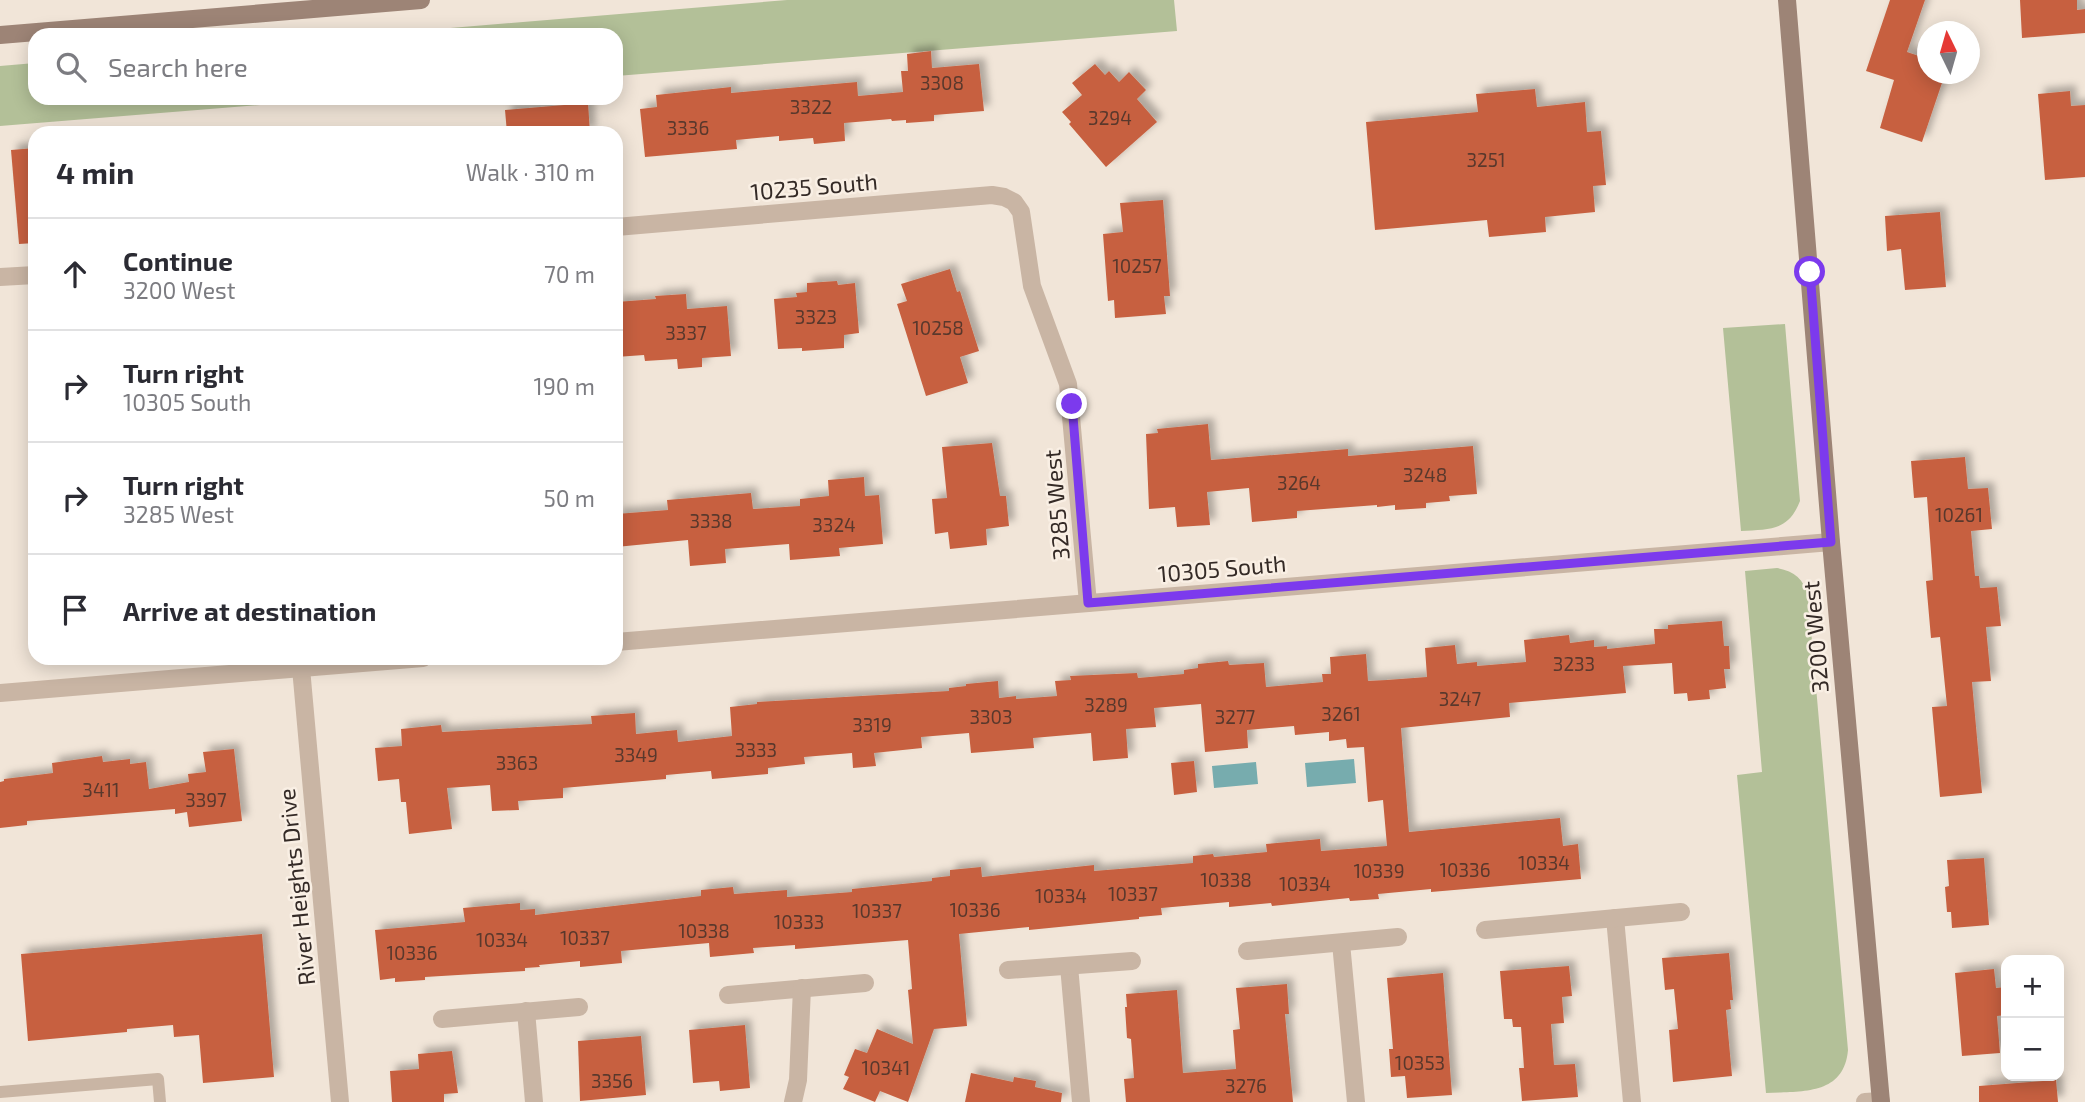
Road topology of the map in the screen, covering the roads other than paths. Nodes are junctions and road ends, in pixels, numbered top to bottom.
1 (421, 0) edge
2 (1787, 0) edge
3 (84, 28) edge
4 (28, 33) edge
5 (0, 35) edge
6 (1014, 202) joint
7 (623, 225) edge
8 (28, 275) edge
9 (0, 277) edge
10 (1831, 542) junction
11 (1088, 603) junction
12 (623, 641) edge
13 (338, 665) edge
14 (301, 668) junction
15 (0, 693) edge
16 (1681, 912) dead end
17 (1615, 918) junction
18 (1485, 930) dead end
19 (1398, 937) dead end
20 (1341, 943) junction
21 (1247, 951) dead end
22 (1132, 961) dead end
23 (1069, 965) junction
24 (1008, 971) dead end
25 (865, 983) dead end
26 (802, 988) junction
27 (728, 995) dead end
28 (579, 1007) dead end
29 (526, 1011) junction
30 (442, 1019) dead end
31 (0, 1091) edge
32 (160, 1102) edge
33 (340, 1102) edge
34 (534, 1102) edge
35 (793, 1102) edge
36 (1081, 1102) edge
37 (1356, 1102) edge
38 (1632, 1102) edge
39 (1876, 1102) edge

1 - 3 street
2 - 10 street, 3200 West
4 - 5 street
6 - 7 street, 10235 South
6 - 11 street, 3285 West
8 - 9 street
10 - 11 street, 10305 South
10 - 39 street, 3200 West
11 - 12 street, 10305 South
13 - 14 street
14 - 15 street
14 - 33 street, River Heights Drive
16 - 17 street
17 - 18 street
17 - 38 street
19 - 20 street
20 - 21 street
20 - 37 street
22 - 23 street
23 - 24 street
23 - 36 street
25 - 26 street
26 - 27 street
26 - 35 street
28 - 29 street
29 - 30 street
29 - 34 street
31 - 32 lane

